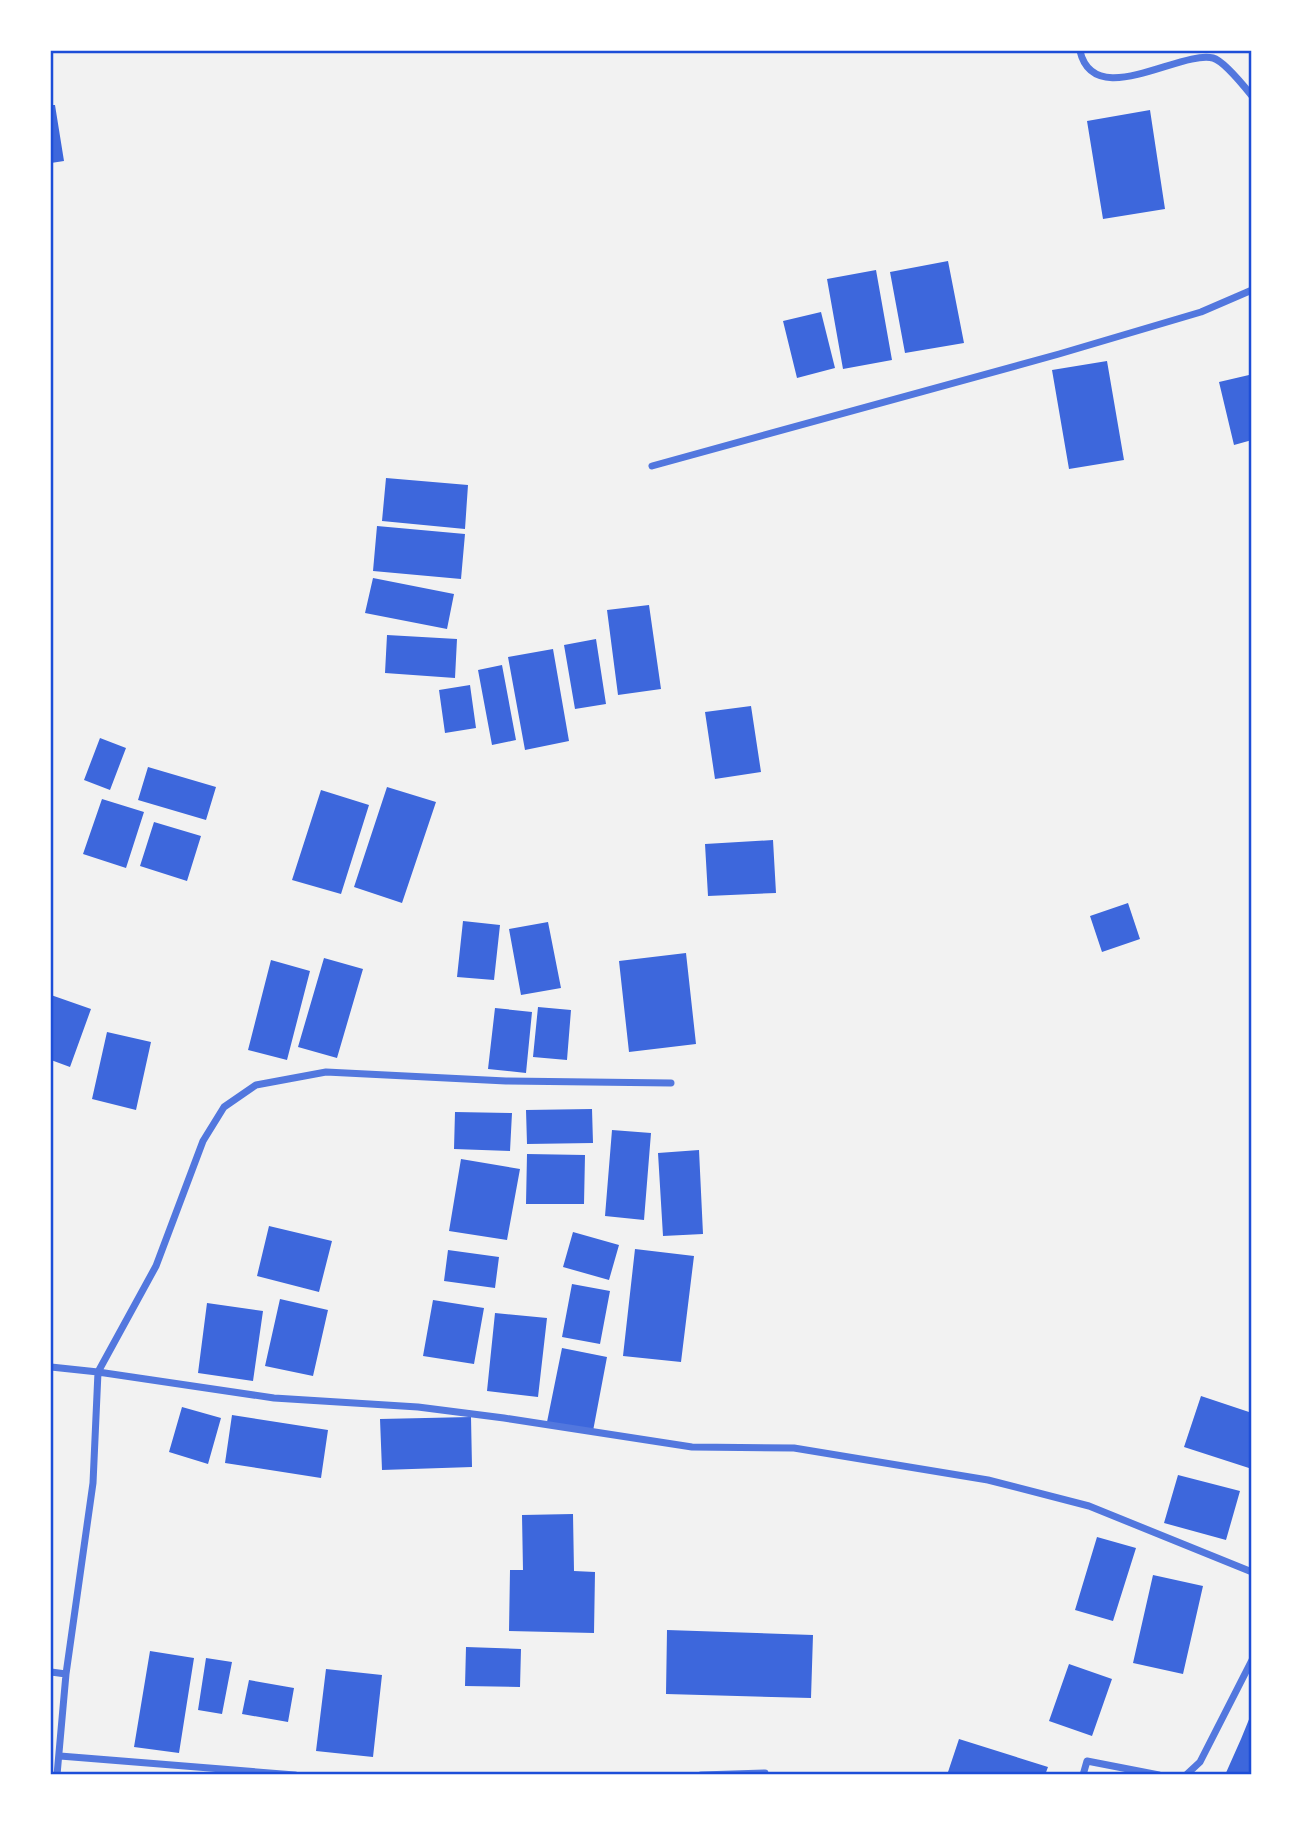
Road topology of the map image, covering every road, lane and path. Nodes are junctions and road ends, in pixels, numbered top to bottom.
1 (1080, 51) edge
2 (1252, 96) edge
3 (1252, 290) edge
4 (652, 466) dead end
5 (671, 1083) dead end
6 (51, 1367) edge
7 (98, 1372) junction
8 (1252, 1572) edge
9 (1252, 1660) edge
10 (51, 1672) edge
11 (66, 1674) junction
12 (60, 1756) junction
13 (765, 1773) dead end
14 (57, 1775) edge
15 (295, 1775) edge
16 (701, 1775) edge
17 (1083, 1775) edge
18 (1159, 1775) edge
19 (1186, 1775) edge

1 - 2 street
3 - 4 street
5 - 7 street
6 - 7 street
7 - 8 street
7 - 11 street
9 - 19 street
10 - 11 street
11 - 12 street
12 - 14 street
12 - 15 street
13 - 16 street
17 - 18 street

